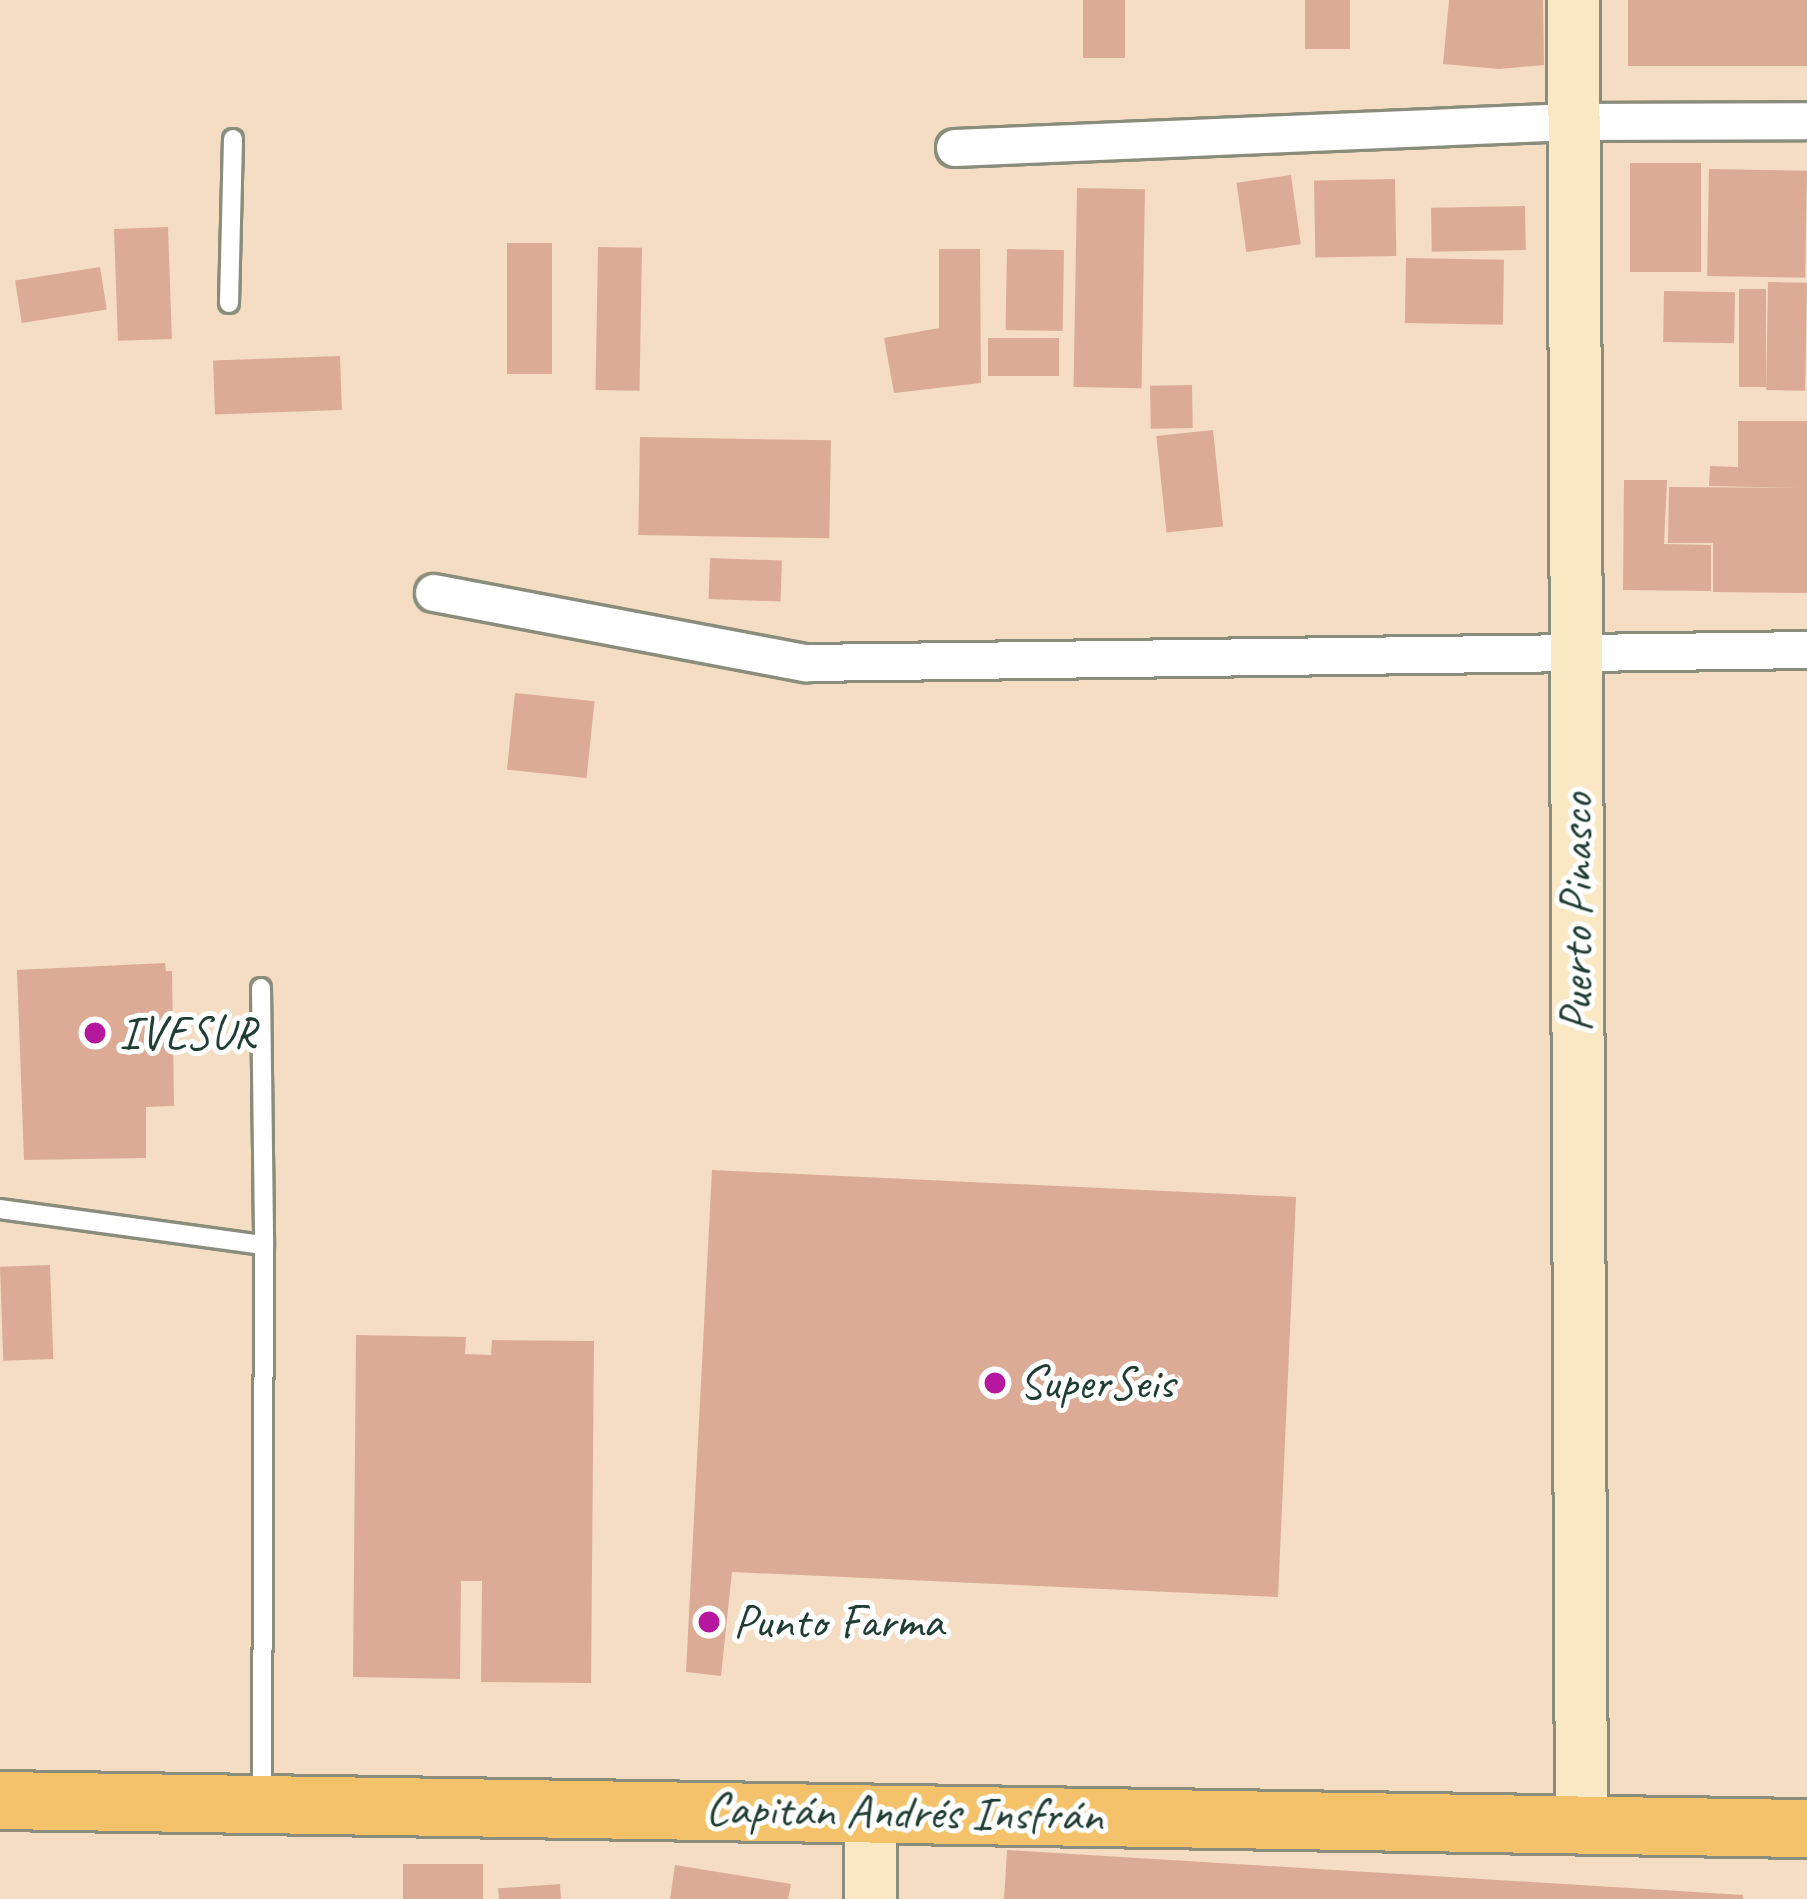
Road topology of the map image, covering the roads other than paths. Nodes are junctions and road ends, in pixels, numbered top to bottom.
1 (1573, 0) edge
2 (1807, 121) edge
3 (1571, 122) junction
4 (232, 139) dead end
5 (955, 148) dead end
6 (229, 303) dead end
7 (434, 593) dead end
8 (1576, 650) junction
9 (1807, 650) edge
10 (261, 988) dead end
11 (0, 1209) edge
12 (264, 1245) junction
13 (0, 1800) edge
14 (262, 1802) junction
15 (870, 1813) junction
16 (1581, 1826) junction
17 (1807, 1828) edge
18 (870, 1899) edge

1 - 3 street, Puerto Pinasco
2 - 3 street
3 - 5 street
3 - 8 street, Puerto Pinasco
4 - 6 lane
7 - 8 street
8 - 9 street
8 - 16 street, Puerto Pinasco
10 - 12 lane
11 - 12 lane
12 - 14 lane
13 - 14 main road, Capitán Andrés Insfrán
14 - 15 main road, Capitán Andrés Insfrán
15 - 16 main road, Capitán Andrés Insfrán
15 - 18 street
16 - 17 main road, Capitán Andrés Insfrán

